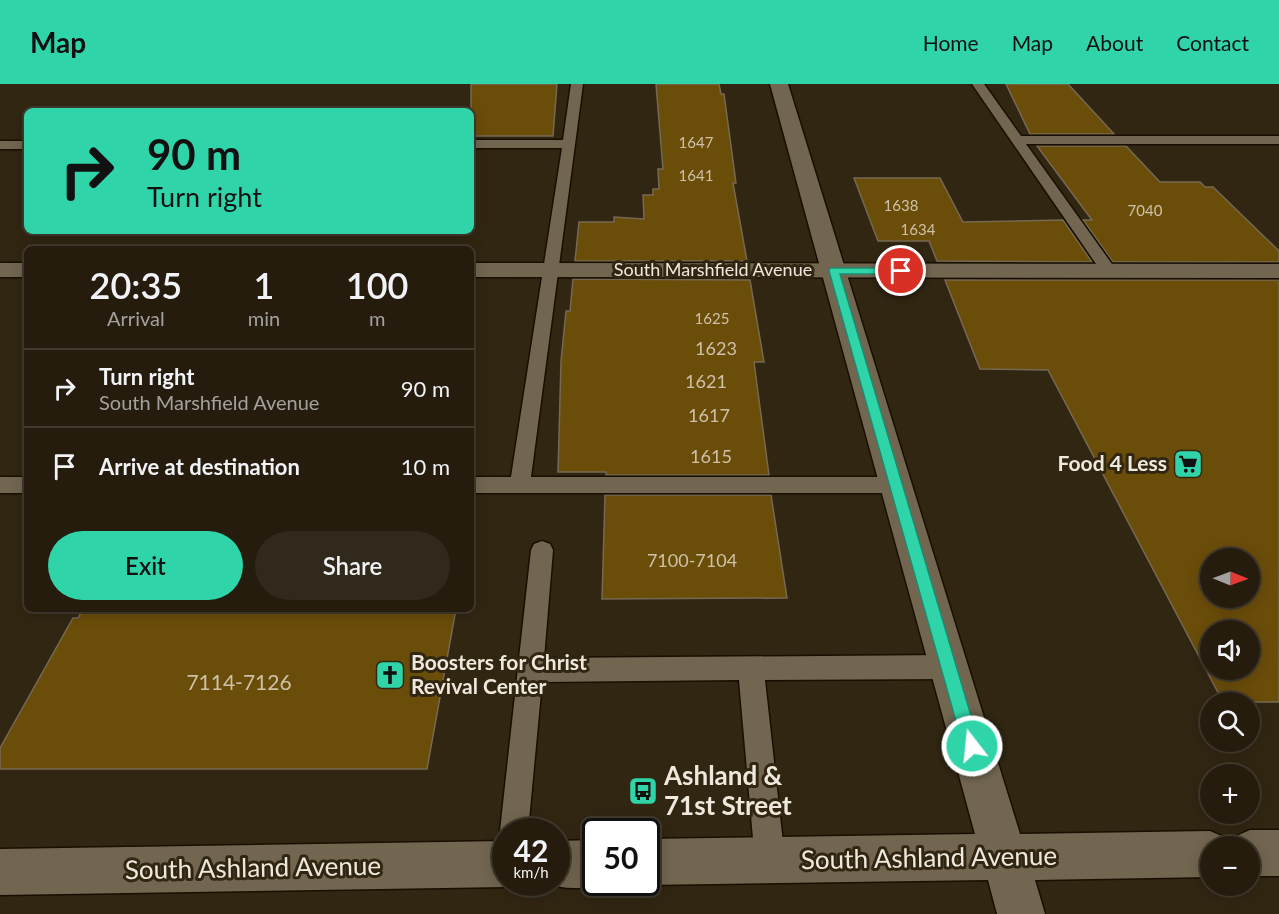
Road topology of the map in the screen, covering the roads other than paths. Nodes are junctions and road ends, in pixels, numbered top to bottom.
1 (577, 84) edge
2 (779, 84) edge
3 (978, 84) edge
4 (1016, 140) junction
5 (1279, 140) edge
6 (474, 144) edge
7 (568, 144) junction
8 (0, 145) edge
9 (24, 145) edge
10 (0, 270) edge
11 (24, 270) edge
12 (474, 270) edge
13 (550, 270) junction
14 (834, 271) junction
15 (1109, 271) junction
16 (1279, 271) edge
17 (0, 485) edge
18 (24, 485) edge
19 (474, 485) edge
20 (520, 485) junction
21 (896, 485) junction
22 (542, 550) dead end
23 (949, 667) junction
24 (751, 669) junction
25 (531, 670) junction
26 (515, 818) edge
27 (1260, 853) edge
28 (1279, 853) edge
29 (1200, 854) edge
30 (1005, 858) junction
31 (770, 861) junction
32 (660, 862) edge
33 (492, 864) edge
34 (0, 872) edge
35 (1021, 914) edge

1 - 7 lane
2 - 14 main road
3 - 4 lane
4 - 5 lane
4 - 15 lane
6 - 7 lane
7 - 13 lane
8 - 9 lane
10 - 11 main road
12 - 13 main road, South Marshfield Avenue
13 - 14 main road, South Marshfield Avenue
13 - 20 lane
14 - 15 main road, South Marshfield Avenue
14 - 21 main road
15 - 16 main road, South Marshfield Avenue
17 - 18 lane
19 - 20 lane
20 - 21 lane
21 - 23 main road
22 - 25 lane
23 - 24 lane
23 - 30 main road
24 - 25 lane
24 - 31 lane
25 - 26 lane
27 - 28 main road
29 - 30 main road, South Ashland Avenue
30 - 31 main road, South Ashland Avenue
30 - 35 main road
31 - 32 main road, South Ashland Avenue
33 - 34 main road, South Ashland Avenue

